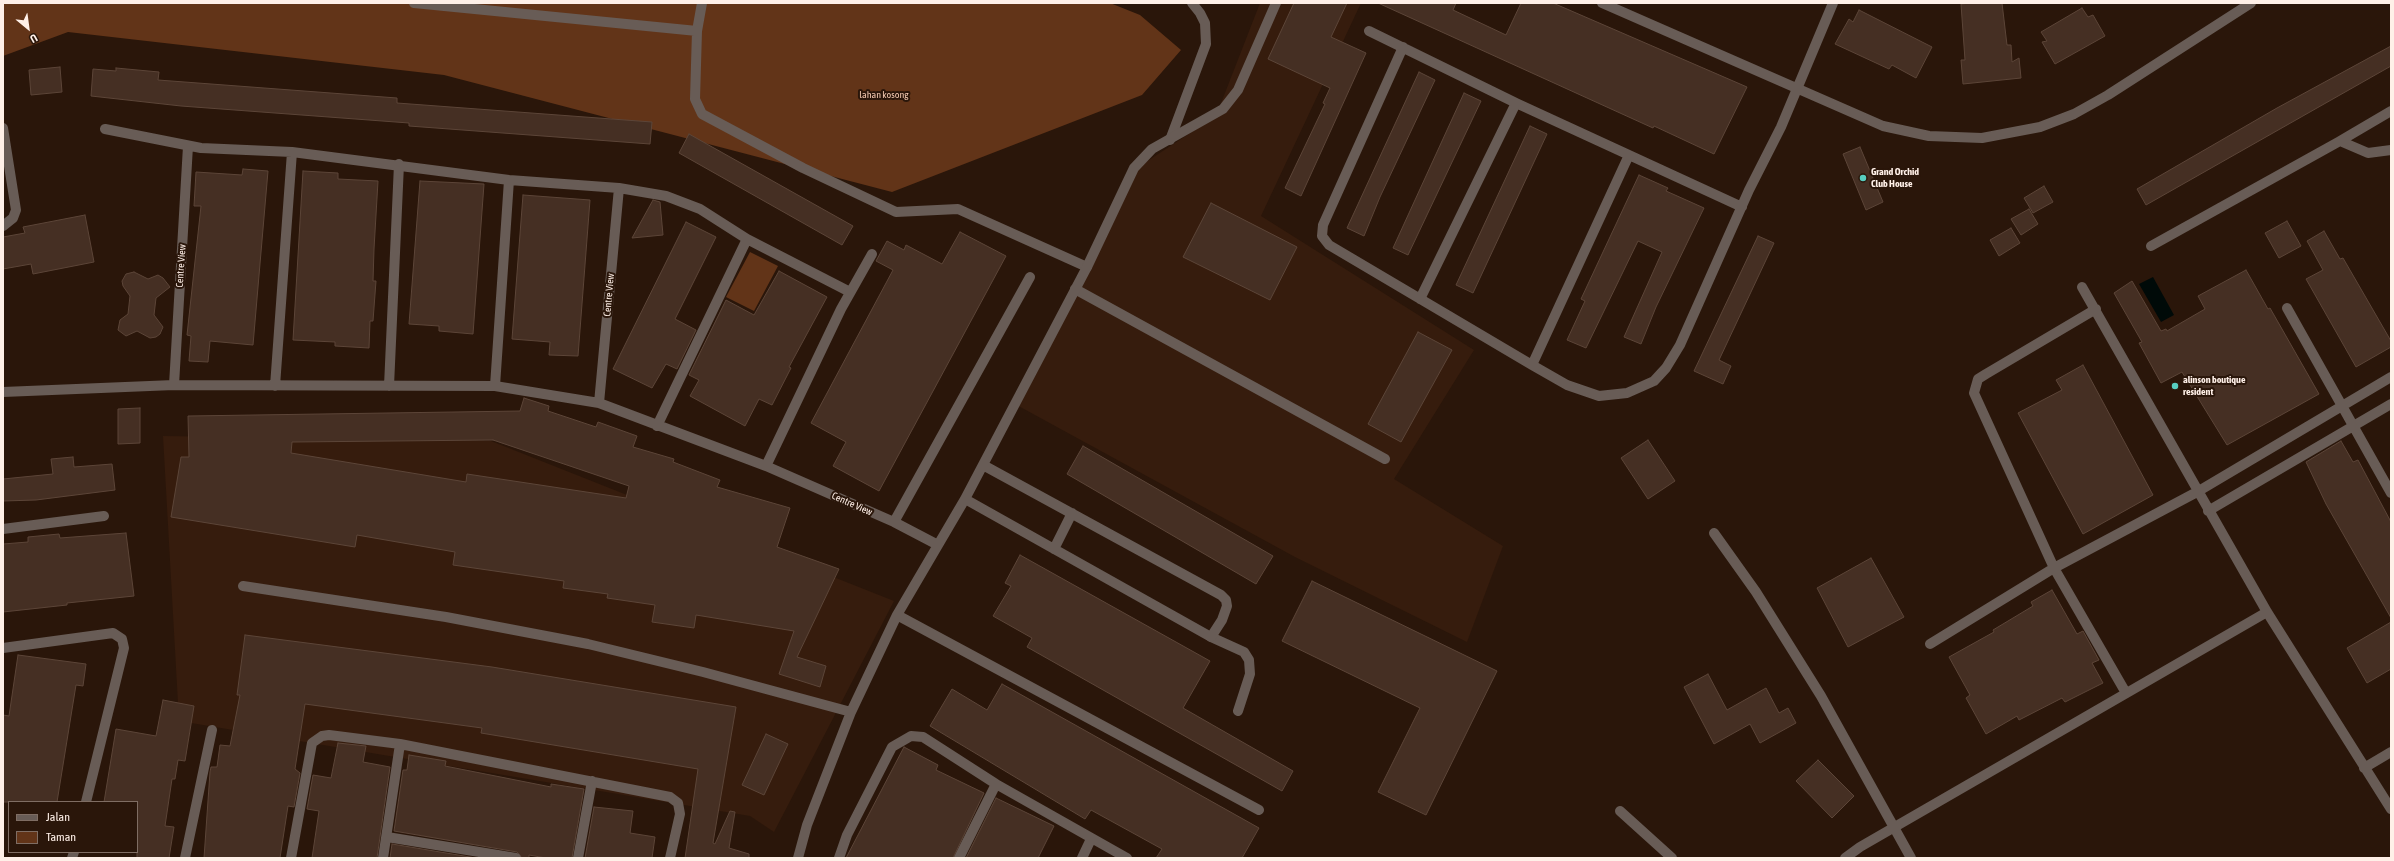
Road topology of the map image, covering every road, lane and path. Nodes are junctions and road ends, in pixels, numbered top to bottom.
1 (414, 3) edge
2 (702, 3) edge
3 (1192, 3) edge
4 (1276, 3) edge
5 (1602, 3) edge
6 (1833, 3) edge
7 (2251, 3) edge
8 (697, 31) junction
9 (1369, 31) dead end
10 (1403, 47) junction
11 (1795, 89) junction
12 (1516, 103) junction
13 (2391, 111) edge
14 (105, 129) dead end
15 (3, 130) edge
16 (1170, 140) junction
17 (2340, 141) junction
18 (188, 146) junction
19 (2391, 150) edge
20 (292, 152) junction
21 (1629, 155) junction
22 (399, 164) junction
23 (509, 180) junction
24 (619, 188) junction
25 (1742, 207) junction
26 (3, 226) edge
27 (747, 239) junction
28 (2151, 246) dead end
29 (872, 254) dead end
30 (1088, 267) junction
31 (1030, 277) dead end
32 (2082, 287) dead end
33 (1075, 289) junction
34 (850, 292) junction
35 (1420, 299) junction
36 (2287, 308) dead end
37 (2096, 309) junction
38 (1532, 366) junction
39 (2391, 377) edge
40 (174, 385) junction
41 (275, 386) junction
42 (389, 386) junction
43 (495, 386) junction
44 (3, 392) edge
45 (599, 403) junction
46 (2391, 404) edge
47 (2342, 406) junction
48 (657, 426) junction
49 (2354, 426) junction
50 (1385, 459) dead end
51 (983, 465) junction
52 (766, 466) junction
53 (2197, 492) junction
54 (2391, 493) edge
55 (965, 499) junction
56 (2208, 511) junction
57 (1072, 513) junction
58 (104, 516) dead end
59 (894, 522) junction
60 (3, 529) edge
61 (1714, 533) dead end
62 (938, 545) junction
63 (1054, 549) junction
64 (2054, 568) junction
65 (244, 586) dead end
66 (2267, 612) junction
67 (898, 614) junction
68 (1211, 637) junction
69 (1930, 644) dead end
70 (3, 648) edge
71 (2126, 693) junction
72 (1238, 711) dead end
73 (851, 712) junction
74 (212, 730) dead end
75 (400, 744) junction
76 (2391, 752) edge
77 (2364, 768) junction
78 (592, 781) junction
79 (996, 784) junction
80 (86, 801) edge
81 (2391, 809) edge
82 (1259, 810) dead end
83 (1620, 811) dead end
84 (1894, 829) junction
85 (387, 837) junction
86 (1091, 839) junction
87 (185, 858) edge
88 (291, 858) edge
89 (383, 858) edge
90 (516, 858) edge
91 (578, 858) edge
92 (670, 858) edge
93 (798, 858) edge
94 (839, 858) edge
95 (959, 858) edge
96 (1082, 858) edge
97 (1127, 858) edge
98 (1672, 858) edge
99 (1846, 858) edge
100 (1911, 858) edge

1 - 8 street
2 - 8 street
3 - 16 street
4 - 16 street
5 - 11 street
6 - 11 street
7 - 11 street
8 - 30 street
9 - 10 street
10 - 12 street
10 - 35 street
11 - 25 street
12 - 21 street
12 - 35 street
13 - 17 street
14 - 18 street
15 - 26 street
16 - 30 street
17 - 19 street
17 - 28 street
18 - 20 street
18 - 40 street, Centre View
20 - 22 street
20 - 41 street
21 - 25 street
21 - 38 street
22 - 23 street
22 - 42 street
23 - 24 street
23 - 43 street
24 - 27 street
24 - 45 street, Centre View
25 - 38 street
27 - 34 street
27 - 48 street
29 - 34 street
30 - 33 street
31 - 59 street
32 - 37 street
33 - 50 street
33 - 51 street
34 - 52 street
35 - 38 street
36 - 47 street
37 - 53 street
37 - 64 street
39 - 47 street
40 - 41 street, Centre View
40 - 44 street, Centre View
41 - 42 street, Centre View
42 - 43 street, Centre View
43 - 45 street, Centre View
45 - 48 street, Centre View
46 - 49 street
47 - 49 street
47 - 53 street
48 - 52 street, Centre View
49 - 54 street
49 - 56 street
51 - 55 street
51 - 57 street
52 - 59 street, Centre View
53 - 56 street
53 - 64 street
55 - 62 street
55 - 63 street
56 - 66 street
57 - 63 street
57 - 68 street
58 - 60 street
59 - 62 street, Centre View
61 - 84 street
62 - 67 street
63 - 68 street
64 - 69 street
64 - 71 street
65 - 73 street
66 - 71 street
66 - 77 street
67 - 73 street
67 - 82 street
68 - 72 street
70 - 80 street
71 - 84 street
73 - 93 street
74 - 87 street
75 - 78 street
75 - 85 street
75 - 88 street
76 - 77 street
77 - 81 street
78 - 91 street
78 - 92 street
79 - 86 street
79 - 94 street
79 - 95 street
83 - 98 street
84 - 99 street
84 - 100 street
85 - 89 street
85 - 90 street
86 - 96 street
86 - 97 street

